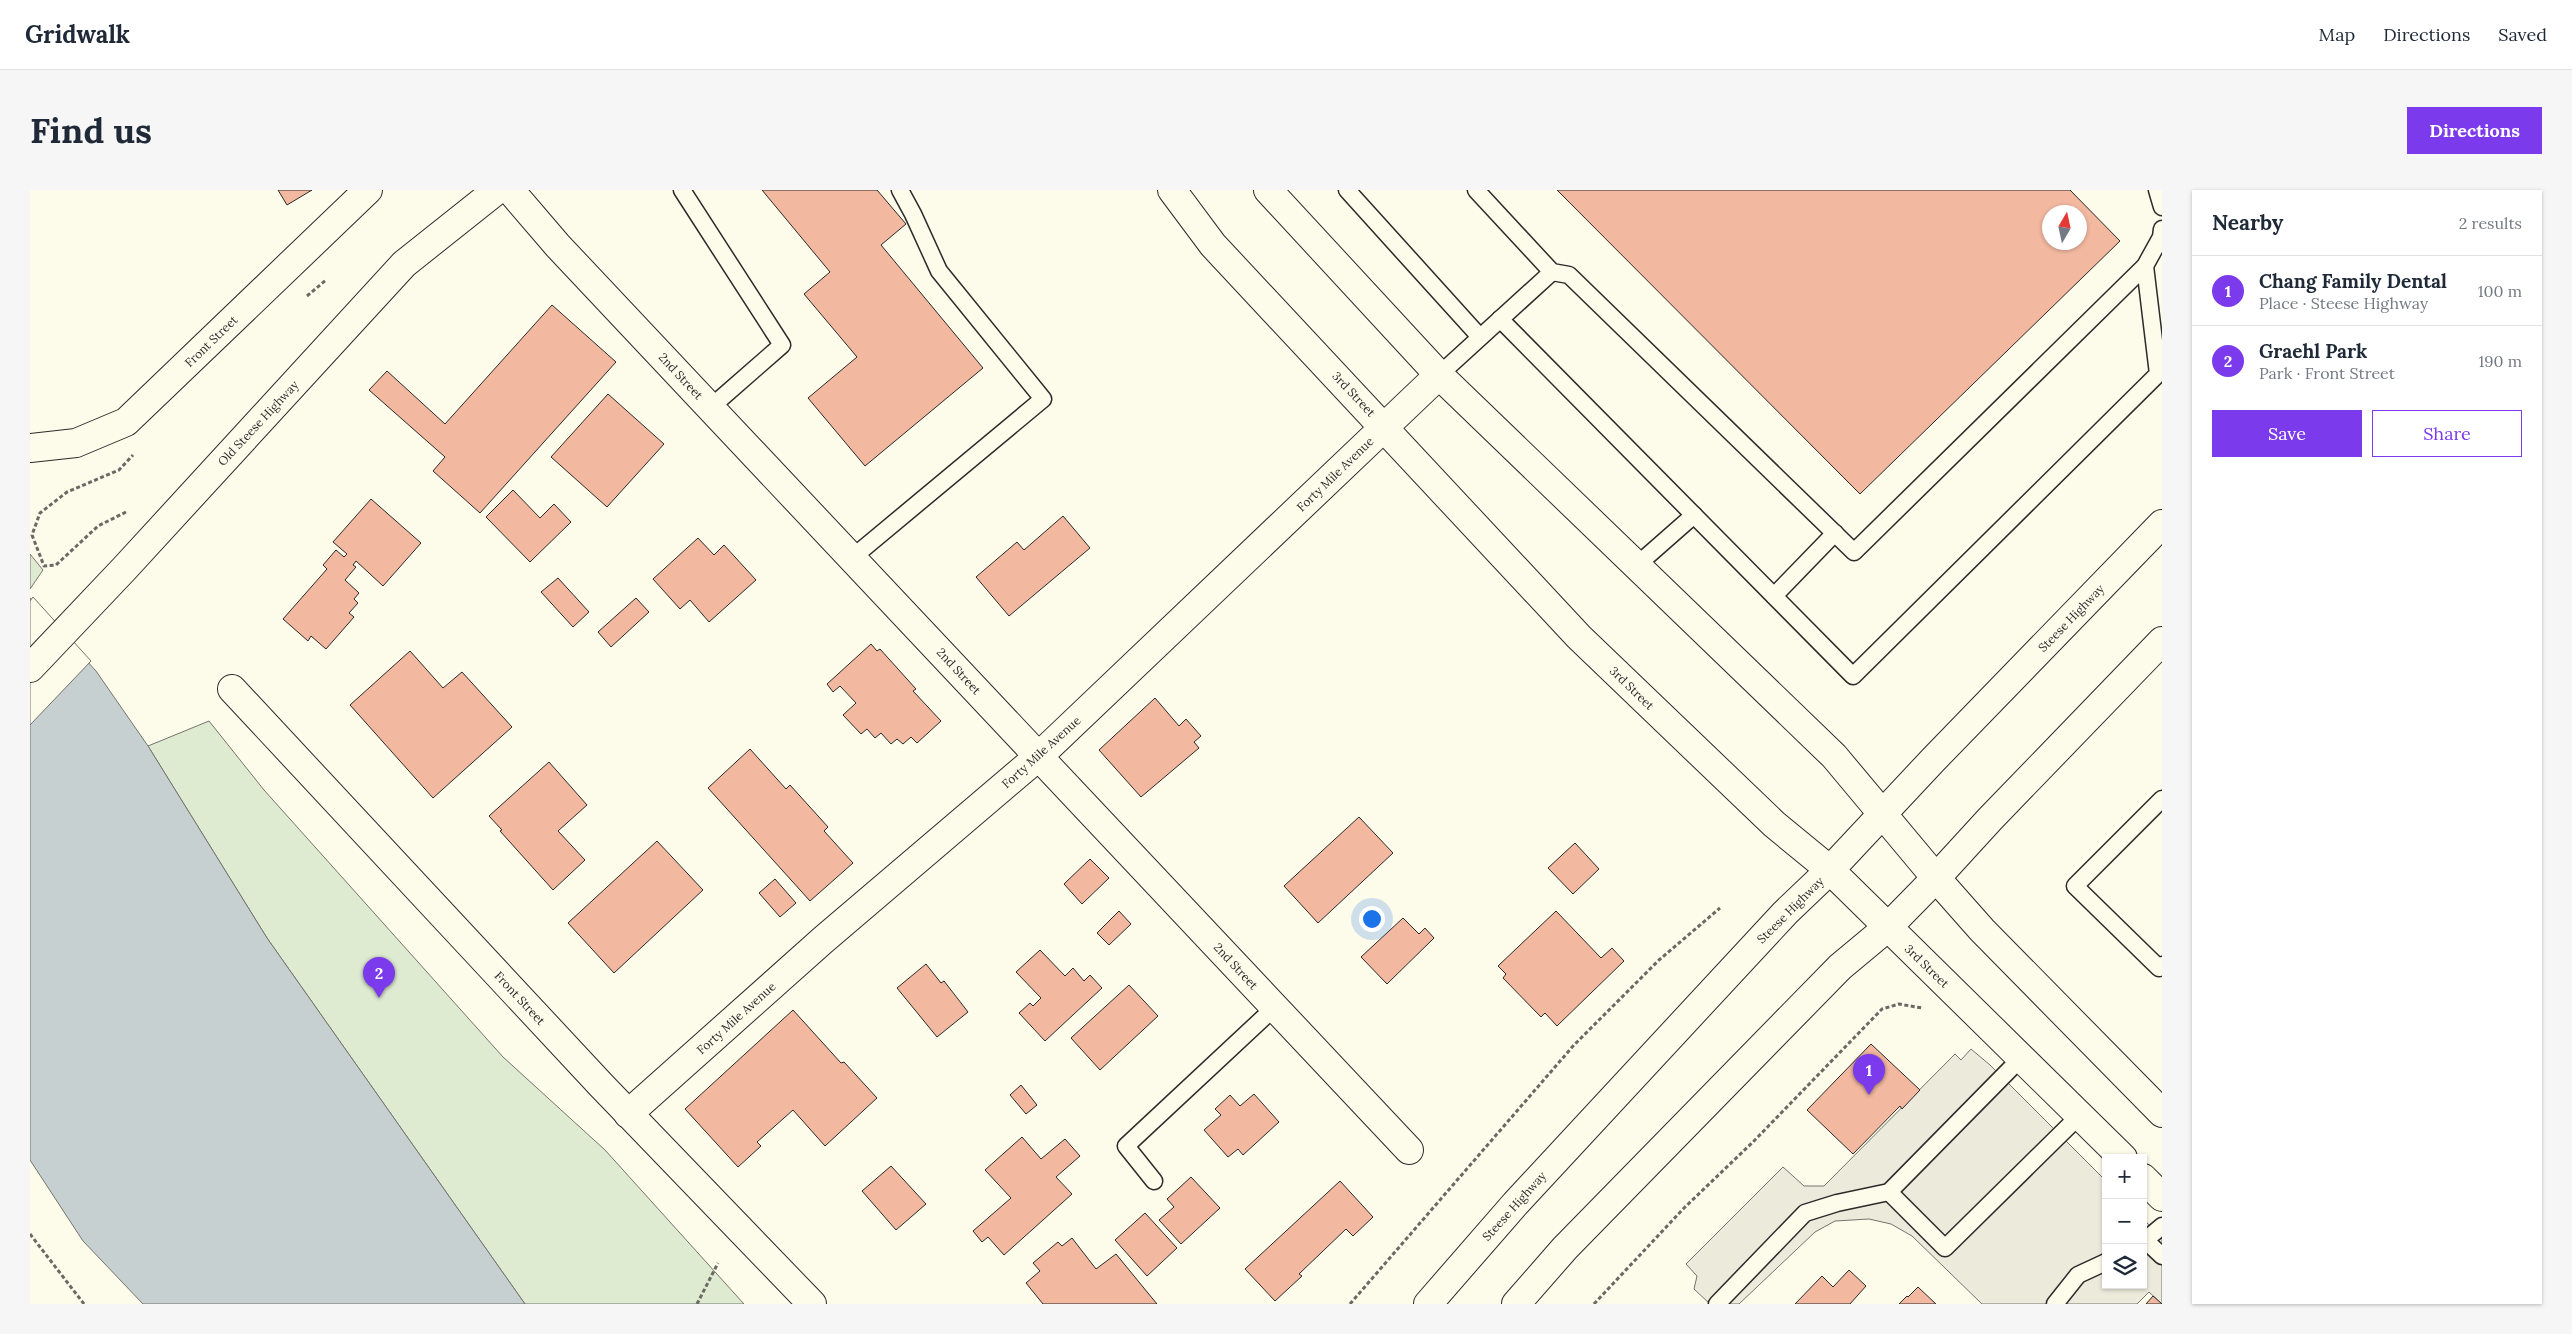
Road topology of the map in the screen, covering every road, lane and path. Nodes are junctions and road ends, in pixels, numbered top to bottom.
1 (368, 190) edge
2 (497, 190) edge
3 (510, 190) edge
4 (682, 190) edge
5 (900, 190) edge
6 (1172, 190) edge
7 (1268, 190) edge
8 (1347, 190) edge
9 (1476, 190) edge
10 (2157, 190) edge
11 (2162, 207) edge
12 (2162, 229) edge
13 (2145, 266) junction
14 (1552, 272) junction
15 (1500, 318) junction
16 (1480, 337) junction
17 (1439, 375) junction
18 (710, 408) junction
19 (1384, 426) junction
20 (30, 448) edge
21 (1694, 515) junction
22 (2162, 524) edge
23 (1835, 533) junction
24 (852, 558) junction
25 (1636, 566) junction
26 (1774, 596) junction
27 (2162, 641) edge
28 (30, 668) edge
29 (232, 689) dead end
30 (1039, 756) junction
31 (2162, 799) edge
32 (1883, 814) junction
33 (1830, 870) junction
34 (1936, 878) junction
35 (1720, 908) dead end
36 (1888, 927) junction
37 (2162, 966) edge
38 (1276, 1008) junction
39 (1926, 1009) dead end
40 (2022, 1058) junction
41 (2162, 1113) edge
42 (628, 1114) junction
43 (2080, 1115) junction
44 (1409, 1150) dead end
45 (2119, 1154) edge
46 (1154, 1181) dead end
47 (2147, 1182) edge
48 (1889, 1192) junction
49 (2162, 1197) edge
50 (2162, 1226) edge
51 (30, 1234) edge
52 (2147, 1240) edge
53 (2147, 1244) edge
54 (2162, 1256) edge
55 (718, 1264) dead end
56 (2102, 1264) edge
57 (84, 1304) edge
58 (696, 1304) edge
59 (812, 1304) edge
60 (1350, 1304) edge
61 (1428, 1304) edge
62 (1516, 1304) edge
63 (1594, 1304) edge
64 (1717, 1304) edge
65 (2055, 1304) edge

1 - 20 main road, Front Street
2 - 28 main road, Old Steese Highway
3 - 18 main road, 2nd Street
4 - 18 lane
5 - 24 lane
6 - 19 main road, 3rd Street
7 - 17 main road
8 - 16 lane
9 - 14 lane
10 - 11 lane
12 - 13 lane
13 - 23 lane
13 - 26 lane
14 - 15 lane
14 - 23 lane
15 - 16 lane
15 - 21 lane
16 - 17 lane
17 - 19 main road, Forty Mile Avenue
17 - 25 main road
18 - 24 main road, 2nd Street
19 - 30 main road, Forty Mile Avenue
19 - 33 main road, 3rd Street
21 - 25 lane
21 - 26 lane
22 - 32 main road, Steese Highway
23 - 26 lane
24 - 30 main road, 2nd Street
25 - 32 main road
27 - 34 main road
29 - 42 main road, Front Street
30 - 38 main road, 2nd Street
30 - 42 main road, Forty Mile Avenue
31 - 37 lane
32 - 33 main road, Steese Highway
32 - 34 main road
33 - 36 main road, 3rd Street
33 - 61 main road, Steese Highway
34 - 36 main road
34 - 41 main road
35 - 60 path
36 - 40 main road, 3rd Street
36 - 62 main road
38 - 44 main road, 2nd Street
38 - 46 lane
39 - 63 path
40 - 43 main road, 3rd Street
40 - 48 lane
42 - 59 main road, Front Street
43 - 45 main road, 3rd Street
43 - 48 lane
47 - 49 main road
48 - 64 lane
50 - 52 lane
51 - 57 path
53 - 54 lane
55 - 58 path
56 - 65 lane

